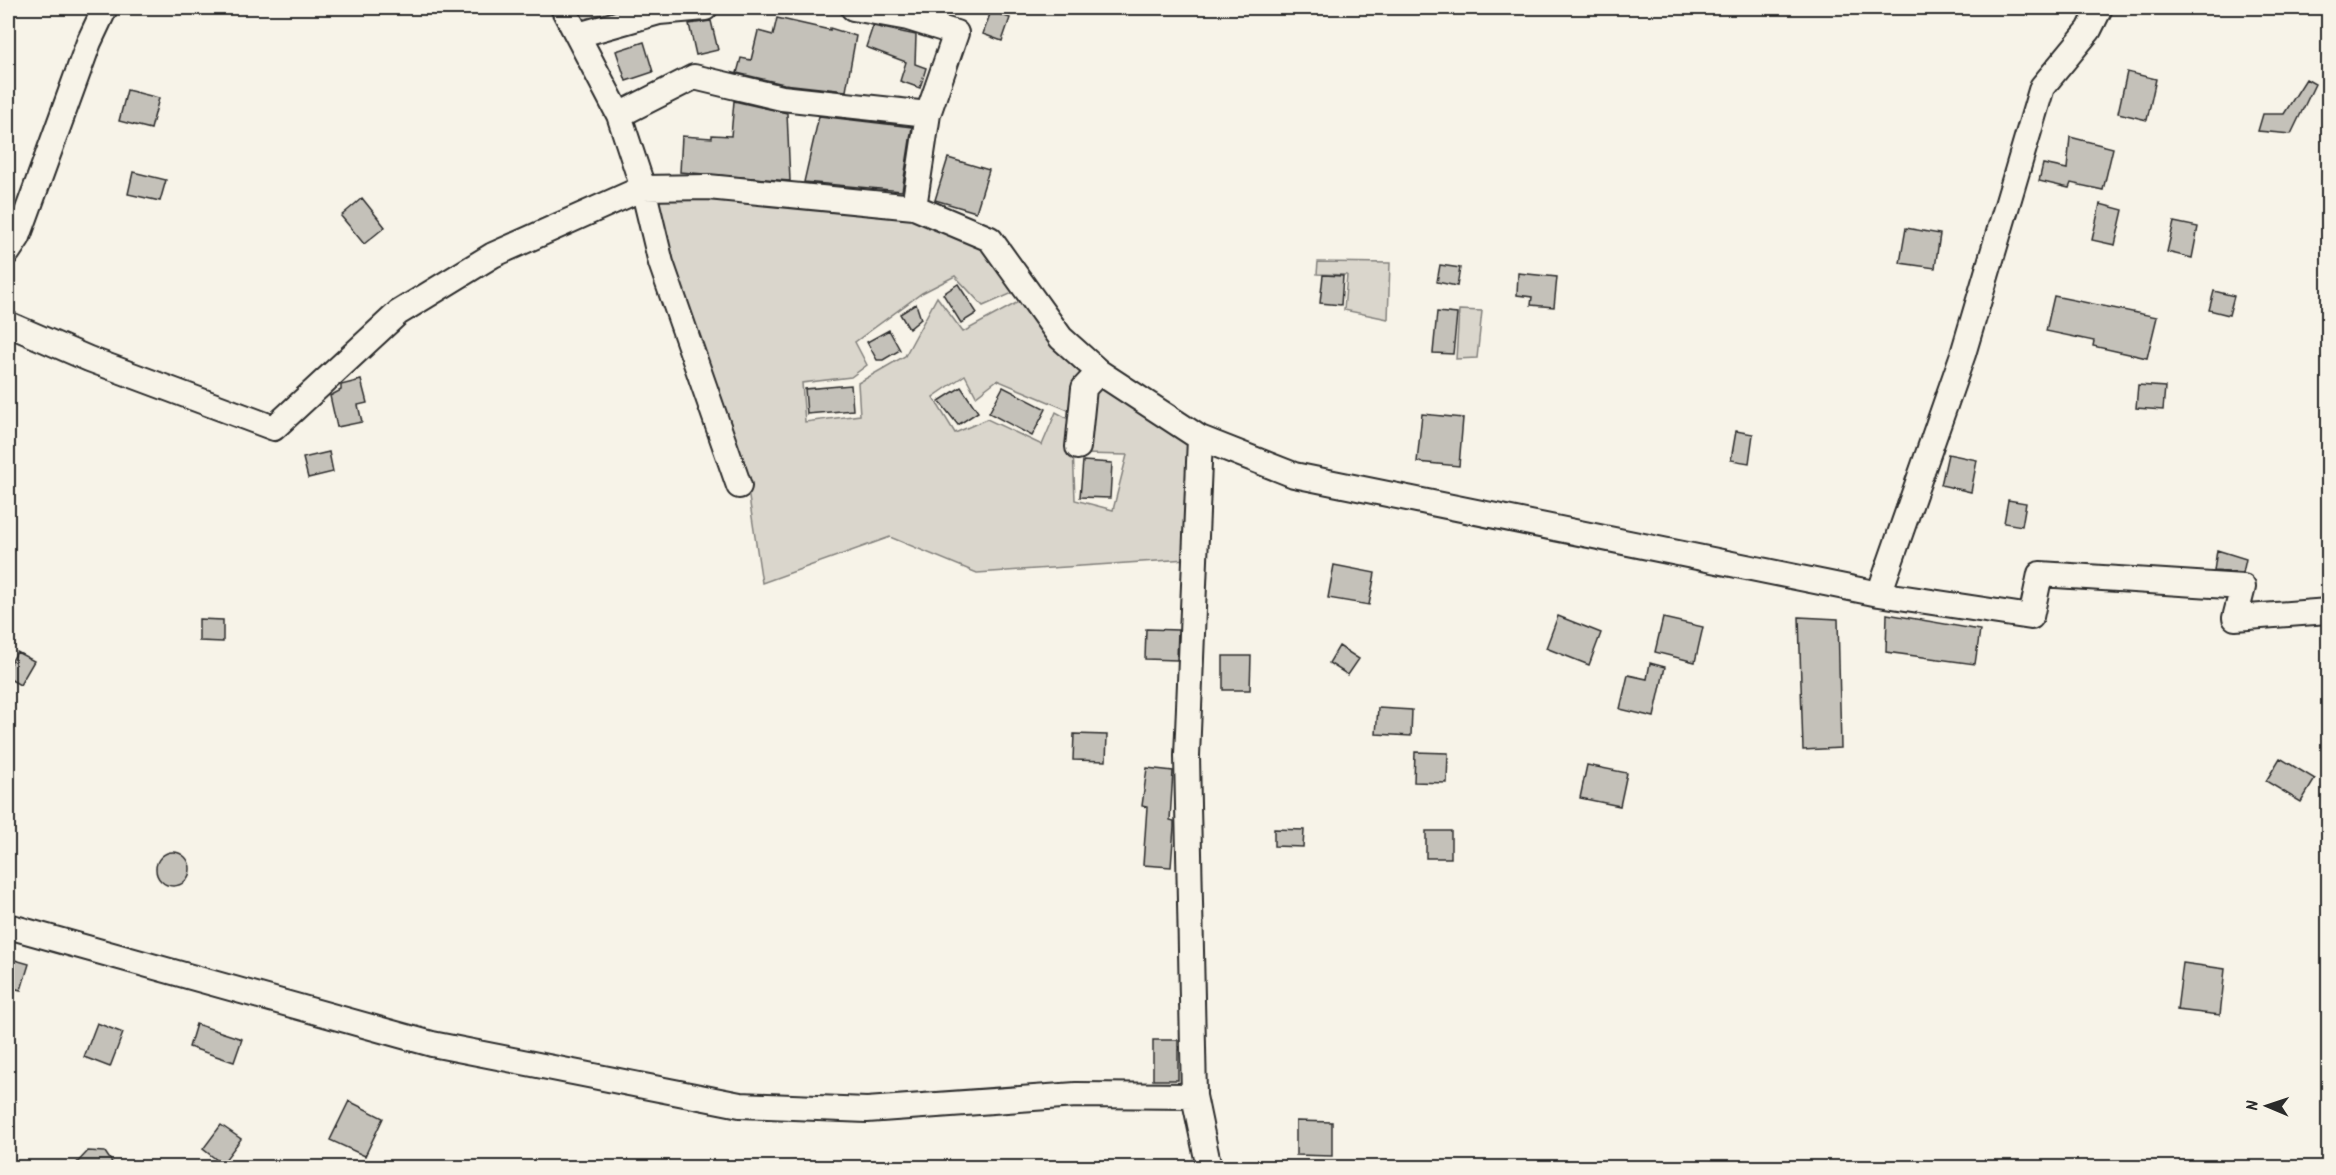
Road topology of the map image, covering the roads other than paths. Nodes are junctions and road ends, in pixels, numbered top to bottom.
1 (105, 8) edge
2 (563, 8) edge
3 (705, 8) edge
4 (853, 8) edge
5 (2100, 8) edge
6 (911, 13) edge
7 (578, 35) junction
8 (928, 114) junction
9 (618, 115) junction
10 (644, 188) junction
11 (914, 207) junction
12 (8, 252) edge
13 (8, 324) edge
14 (1098, 372) junction
15 (1200, 438) junction
16 (1078, 447) dead end
17 (740, 486) dead end
18 (1879, 594) junction
19 (2328, 611) edge
20 (8, 926) edge
21 (1194, 1096) junction
22 (1209, 1167) edge

1 - 12 street
2 - 7 street
3 - 7 street
4 - 6 street
5 - 18 street
6 - 8 street
7 - 9 street
8 - 9 street
8 - 11 street
9 - 10 street
10 - 11 street
10 - 13 street
10 - 17 street
11 - 14 street
14 - 15 street
14 - 16 street
15 - 18 street
15 - 21 street
18 - 19 street
20 - 21 street
21 - 22 street

